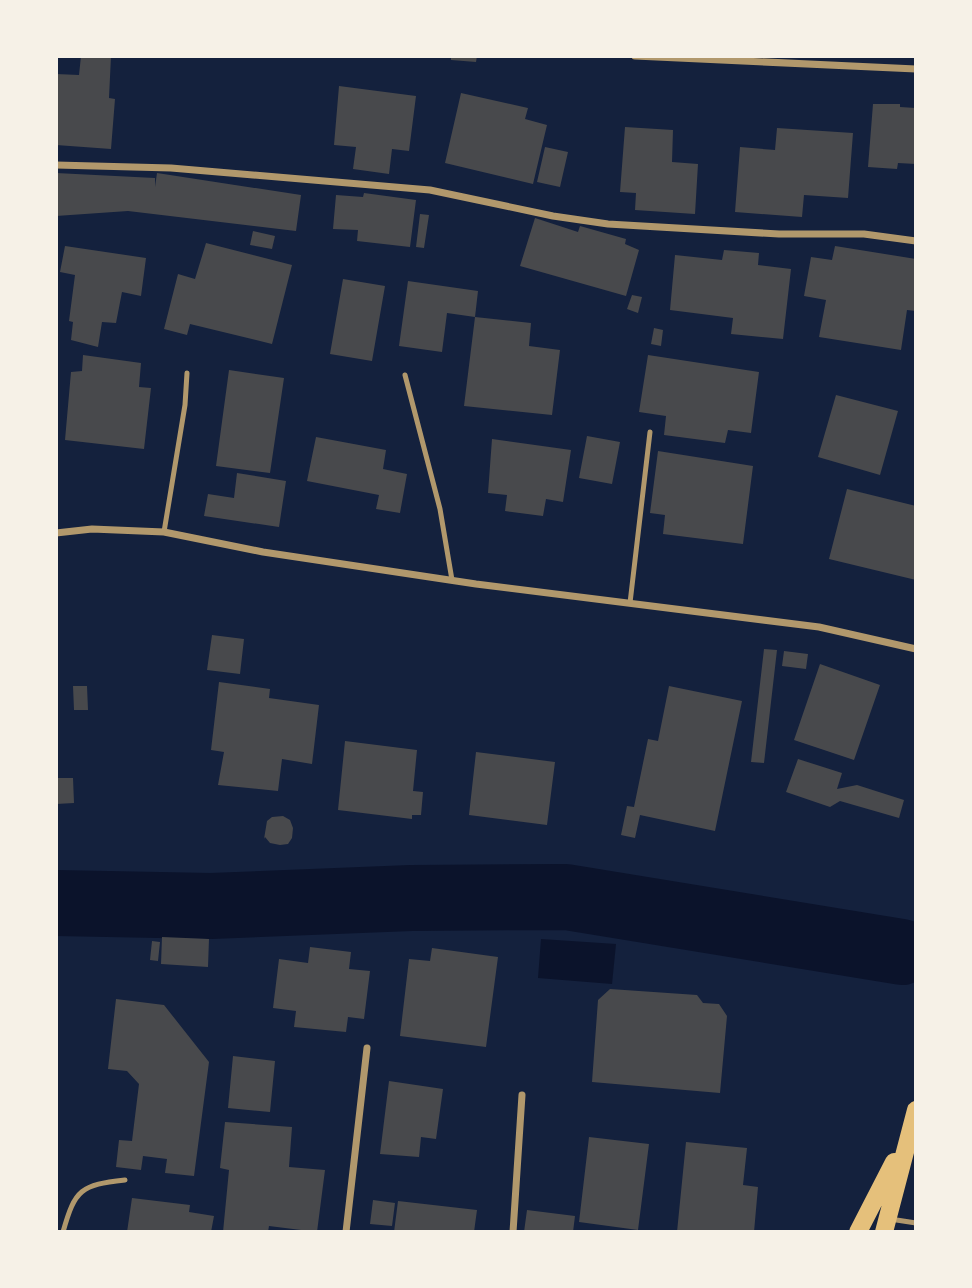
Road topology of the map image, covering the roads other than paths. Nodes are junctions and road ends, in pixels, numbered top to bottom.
1 (635, 56) edge
2 (916, 69) edge
3 (56, 165) edge
4 (916, 241) edge
5 (187, 373) dead end
6 (405, 375) dead end
7 (650, 432) dead end
8 (164, 532) junction
9 (56, 533) edge
10 (452, 580) junction
11 (630, 603) junction
12 (916, 649) edge
13 (367, 1048) dead end
14 (522, 1095) dead end
15 (914, 1117) edge
16 (125, 1180) dead end
17 (916, 1223) edge
18 (885, 1226) edge
19 (63, 1232) edge
20 (346, 1232) edge
21 (513, 1232) edge
22 (858, 1232) edge

1 - 2 street
3 - 4 street
5 - 8 lane
6 - 10 lane
7 - 11 lane
8 - 9 street
8 - 10 street
10 - 11 street
11 - 12 street
13 - 20 street
14 - 21 street
15 - 18 main road
15 - 22 main road
16 - 19 lane
17 - 18 lane

